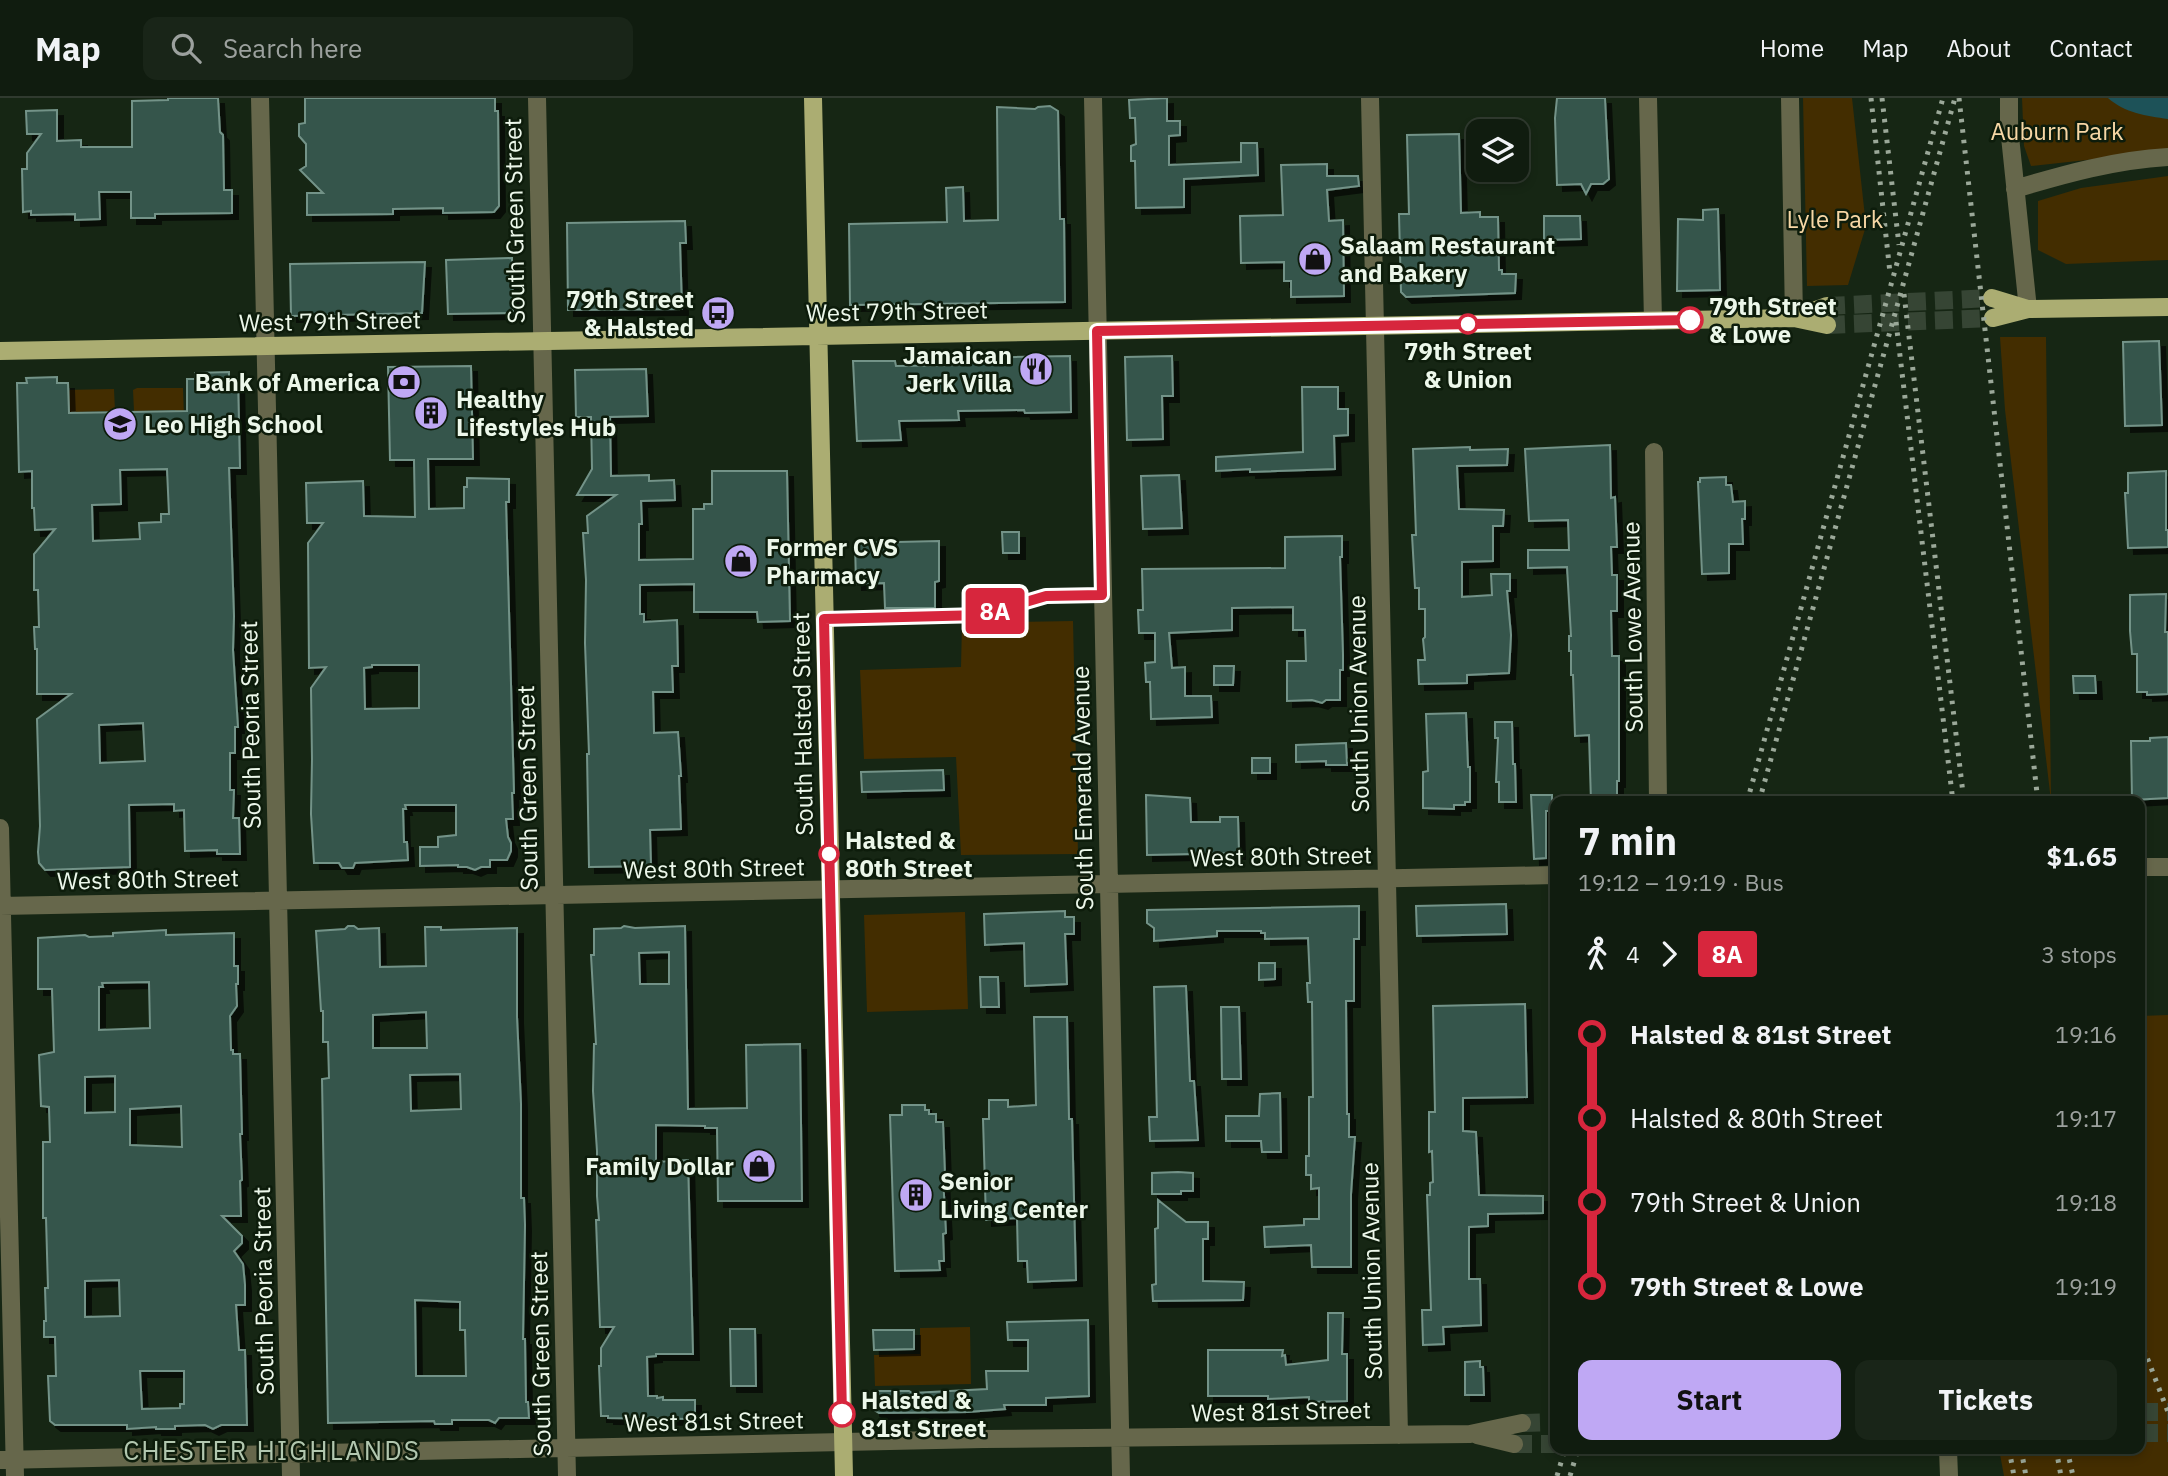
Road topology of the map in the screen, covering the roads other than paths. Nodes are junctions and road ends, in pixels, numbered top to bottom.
1 (260, 98) edge
2 (537, 98) edge
3 (813, 98) edge
4 (1093, 98) edge
5 (1370, 98) edge
6 (1648, 98) edge
7 (1790, 98) edge
8 (2009, 98) edge
9 (2168, 158) edge
10 (2015, 189) junction
11 (1992, 298) tunnel mouth
12 (1827, 306) tunnel mouth
13 (2168, 307) edge
14 (2028, 309) junction
15 (1794, 318) junction
16 (1993, 318) tunnel mouth
17 (1653, 321) junction
18 (1827, 325) tunnel mouth
19 (1374, 326) junction
20 (1097, 331) junction
21 (819, 337) junction
22 (541, 341) junction
23 (265, 346) junction
24 (0, 351) edge
25 (1654, 452) dead end
26 (1658, 796) edge
27 (0, 828) edge
28 (2145, 867) edge
29 (2168, 867) edge
30 (1550, 875) edge
31 (1387, 878) junction
32 (1109, 884) junction
33 (829, 890) junction
34 (554, 895) junction
35 (279, 901) junction
36 (1, 906) edge
37 (1521, 1423) tunnel mouth
38 (1470, 1434) junction
39 (1399, 1435) junction
40 (1120, 1438) junction
41 (843, 1443) junction
42 (1514, 1444) tunnel mouth
43 (566, 1449) junction
44 (290, 1454) junction
45 (1948, 1454) edge
46 (10, 1465) edge
47 (291, 1476) edge
48 (567, 1476) edge
49 (844, 1476) edge
50 (1121, 1476) edge
51 (1949, 1476) edge

1 - 23 street, South Peoria Street
2 - 22 street, South Green Street
3 - 21 main road, South Halsted Street
4 - 20 street, South Emerald Avenue
5 - 19 street, South Union Avenue
6 - 17 street
7 - 15 street
8 - 10 street
9 - 10 street
10 - 14 street
11 - 14 main road
12 - 15 main road, West 79th Street
13 - 14 main road
14 - 16 main road
15 - 17 main road, West 79th Street
15 - 18 main road, West 79th Street
17 - 19 main road, West 79th Street
19 - 20 main road, West 79th Street
19 - 31 street, South Union Avenue
20 - 21 main road, West 79th Street
20 - 32 street, South Emerald Avenue
21 - 22 main road, West 79th Street
21 - 33 main road, South Halsted Street
22 - 23 main road, West 79th Street
22 - 34 street, South Green Street
23 - 24 main road, West 79th Street
23 - 35 street, South Peoria Street
25 - 26 street, South Lowe Avenue
27 - 36 street
28 - 29 street
30 - 31 street, West 80th Street
31 - 32 street, West 80th Street
31 - 39 street, South Union Avenue
32 - 33 street, West 80th Street
32 - 40 street, South Emerald Avenue
33 - 34 street, West 80th Street
33 - 41 main road, South Halsted Street
34 - 35 street, West 80th Street
34 - 43 street, South Green Street
35 - 36 street, West 80th Street
35 - 44 street, South Peoria Street
36 - 46 street
37 - 38 street, West 81st Street
38 - 39 street, West 81st Street
38 - 42 street, West 81st Street
39 - 40 street, West 81st Street
40 - 41 street, West 81st Street
40 - 50 street, South Emerald Avenue
41 - 43 street, West 81st Street
41 - 49 main road, South Halsted Street
43 - 44 street, West 81st Street
43 - 48 street, South Green Street
44 - 46 street, West 81st Street
44 - 47 street, South Peoria Street
45 - 51 street

